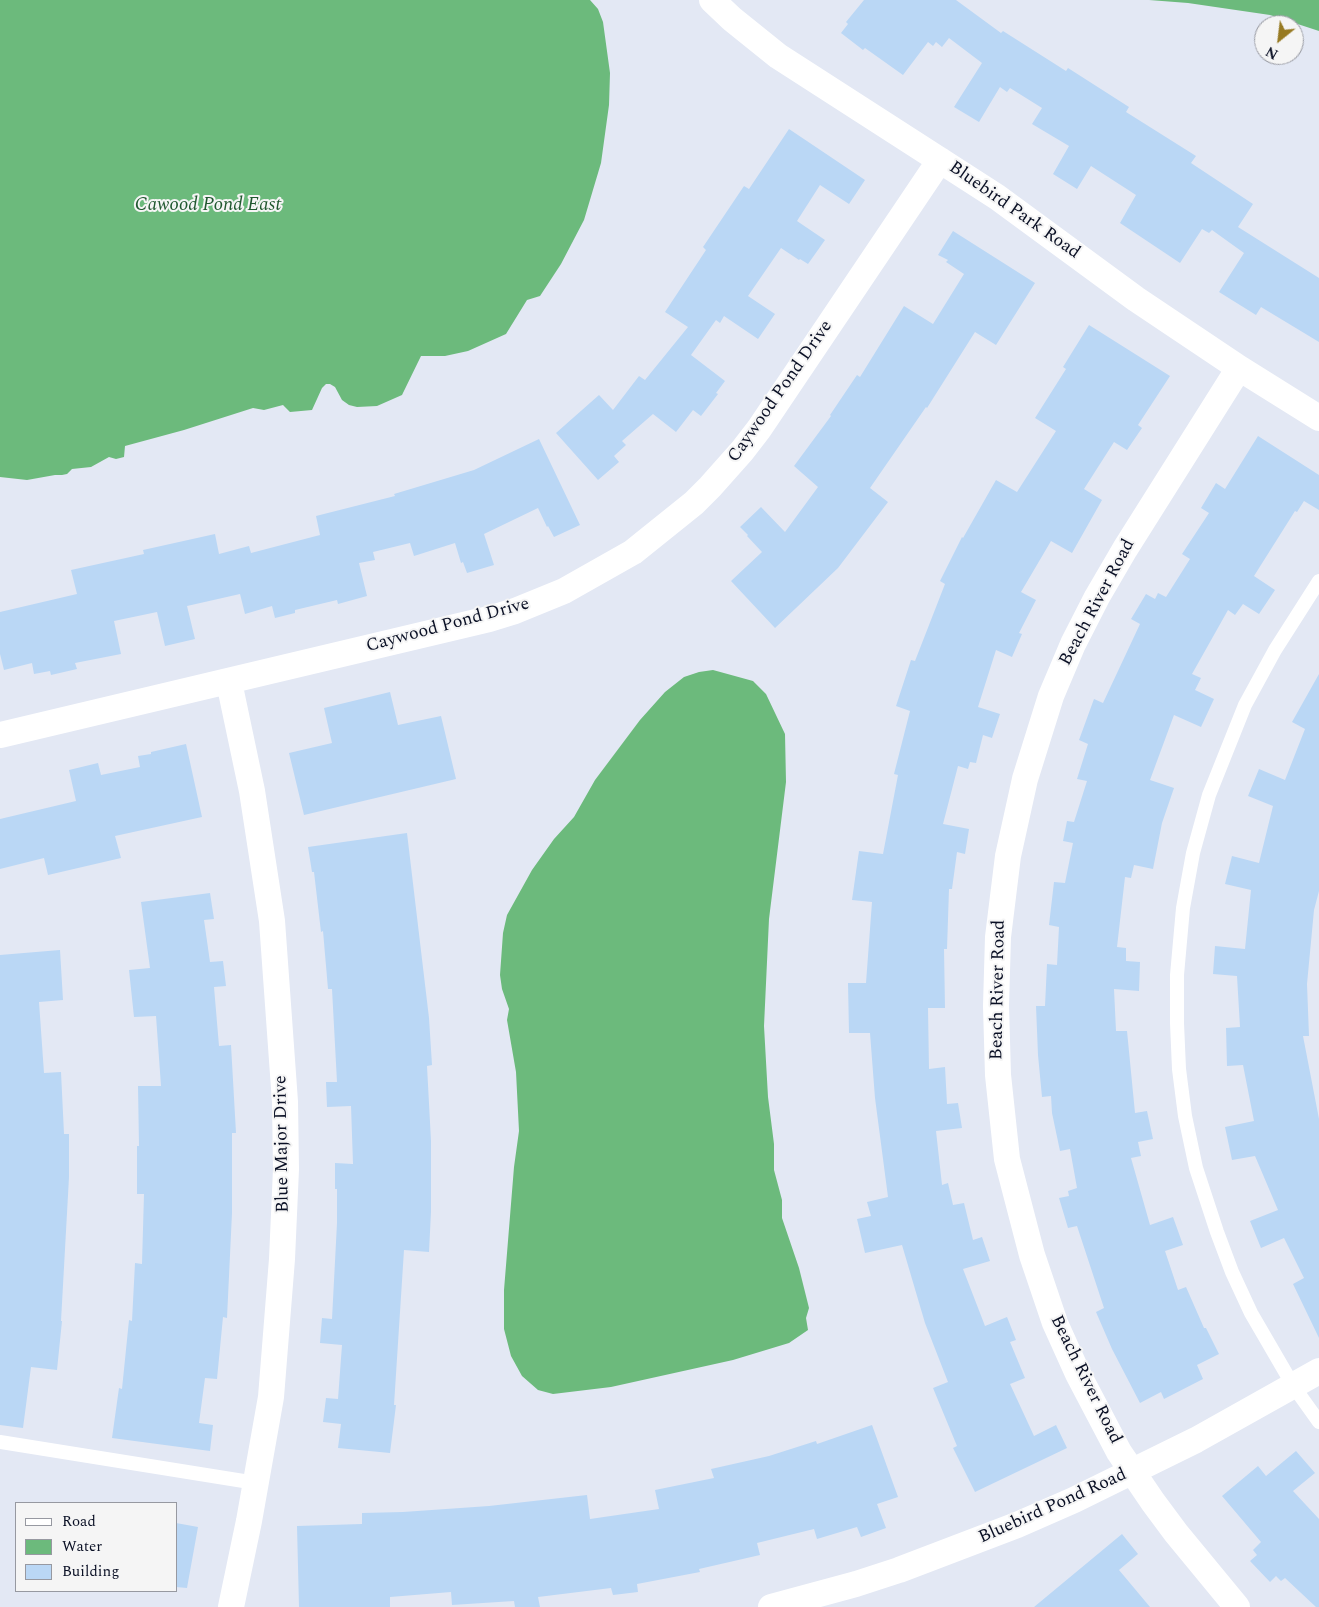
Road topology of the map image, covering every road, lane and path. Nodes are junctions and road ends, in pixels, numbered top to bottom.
1 (712, 0) edge
2 (940, 160) junction
3 (1239, 368) junction
4 (1319, 418) edge
5 (1319, 581) edge
6 (229, 682) junction
7 (0, 735) edge
8 (1319, 1372) edge
9 (1294, 1387) junction
10 (1319, 1422) edge
11 (0, 1442) edge
12 (1132, 1471) junction
13 (256, 1484) junction
14 (801, 1604) edge
15 (231, 1607) edge
16 (771, 1607) edge
17 (1237, 1607) edge

1 - 2 street, Bluebird Park Road
2 - 3 street, Bluebird Park Road
2 - 6 street, Caywood Pond Drive
3 - 4 street, Bluebird Park Road
3 - 12 street, Beach River Road
5 - 9 lane
6 - 7 street, Caywood Pond Drive
6 - 13 street, Blue Major Drive
8 - 9 street, Bluebird Pond Road
9 - 10 lane
9 - 12 street, Bluebird Pond Road
11 - 13 lane
12 - 14 street, Bluebird Pond Road
12 - 17 street, Beach River Road
13 - 15 street, Blue Major Drive
14 - 16 street, Bluebird Pond Road

